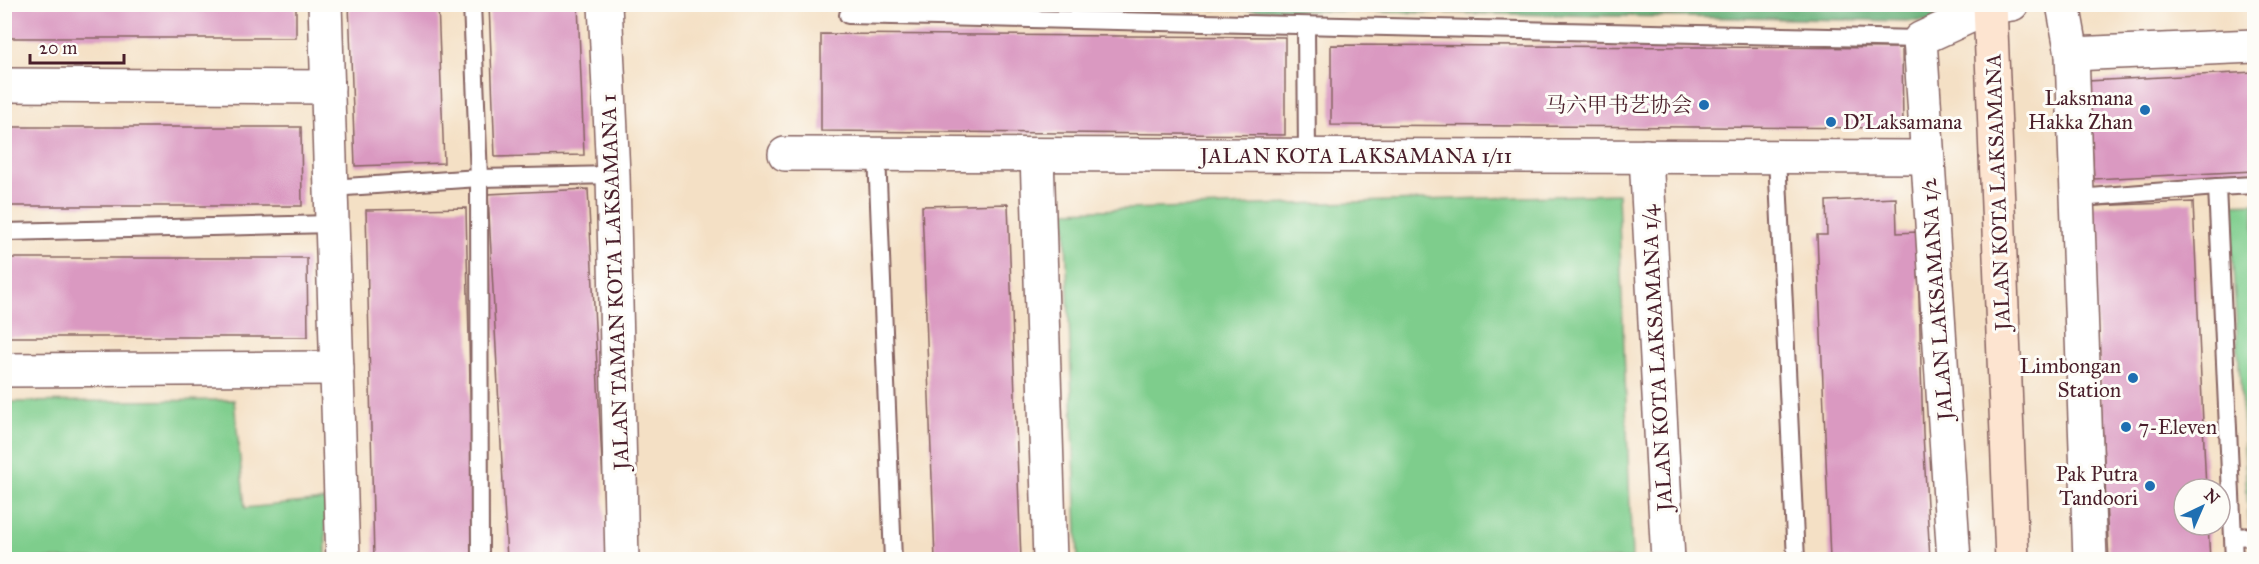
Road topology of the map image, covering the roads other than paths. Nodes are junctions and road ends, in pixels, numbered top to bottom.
1 (325, 4) edge
2 (472, 4) edge
3 (605, 4) edge
4 (2063, 4) edge
5 (1998, 6) edge
6 (848, 15) dead end
7 (1306, 26) junction
8 (1920, 39) junction
9 (2254, 46) edge
10 (2072, 54) junction
11 (4, 85) edge
12 (328, 87) junction
13 (785, 154) dead end
14 (877, 154) junction
15 (1037, 155) junction
16 (1307, 156) junction
17 (1646, 156) junction
18 (1777, 157) junction
19 (1927, 157) junction
20 (613, 175) junction
21 (479, 178) junction
22 (2254, 185) edge
23 (2217, 187) junction
24 (331, 188) junction
25 (2078, 198) junction
26 (332, 224) junction
27 (4, 232) edge
28 (337, 368) junction
29 (4, 370) edge
30 (2254, 536) edge
31 (2234, 537) junction
32 (344, 560) edge
33 (480, 560) edge
34 (622, 560) edge
35 (892, 560) edge
36 (1050, 560) edge
37 (1668, 560) edge
38 (1796, 560) edge
39 (1954, 560) edge
40 (2013, 560) edge
41 (2090, 560) edge
42 (2234, 560) edge

1 - 12 street
2 - 21 lane
3 - 20 street, JALAN TAMAN KOTA LAKSAMANA 1
4 - 10 street
5 - 8 street
5 - 40 street, JALAN KOTA LAKSAMANA
6 - 7 lane
7 - 8 lane
7 - 16 lane
8 - 19 street, JALAN LAKSAMANA 1/2
9 - 10 street
10 - 25 street
11 - 12 street
12 - 24 street
13 - 14 street, JALAN KOTA LAKSAMANA 1/11
14 - 15 street, JALAN KOTA LAKSAMANA 1/11
14 - 35 lane
15 - 16 street, JALAN KOTA LAKSAMANA 1/11
15 - 36 street
16 - 17 street, JALAN KOTA LAKSAMANA 1/11
17 - 18 street, JALAN KOTA LAKSAMANA 1/11
17 - 37 street, JALAN KOTA LAKSAMANA 1/4
18 - 19 street, JALAN KOTA LAKSAMANA 1/11
18 - 38 lane
19 - 39 street, JALAN LAKSAMANA 1/2
20 - 21 lane
20 - 34 street, JALAN TAMAN KOTA LAKSAMANA 1
21 - 24 lane
21 - 33 lane
22 - 23 lane
23 - 25 lane
23 - 31 lane
24 - 26 street
25 - 41 street
26 - 27 lane
26 - 28 street
28 - 29 street
28 - 32 street
30 - 31 lane
31 - 42 lane

